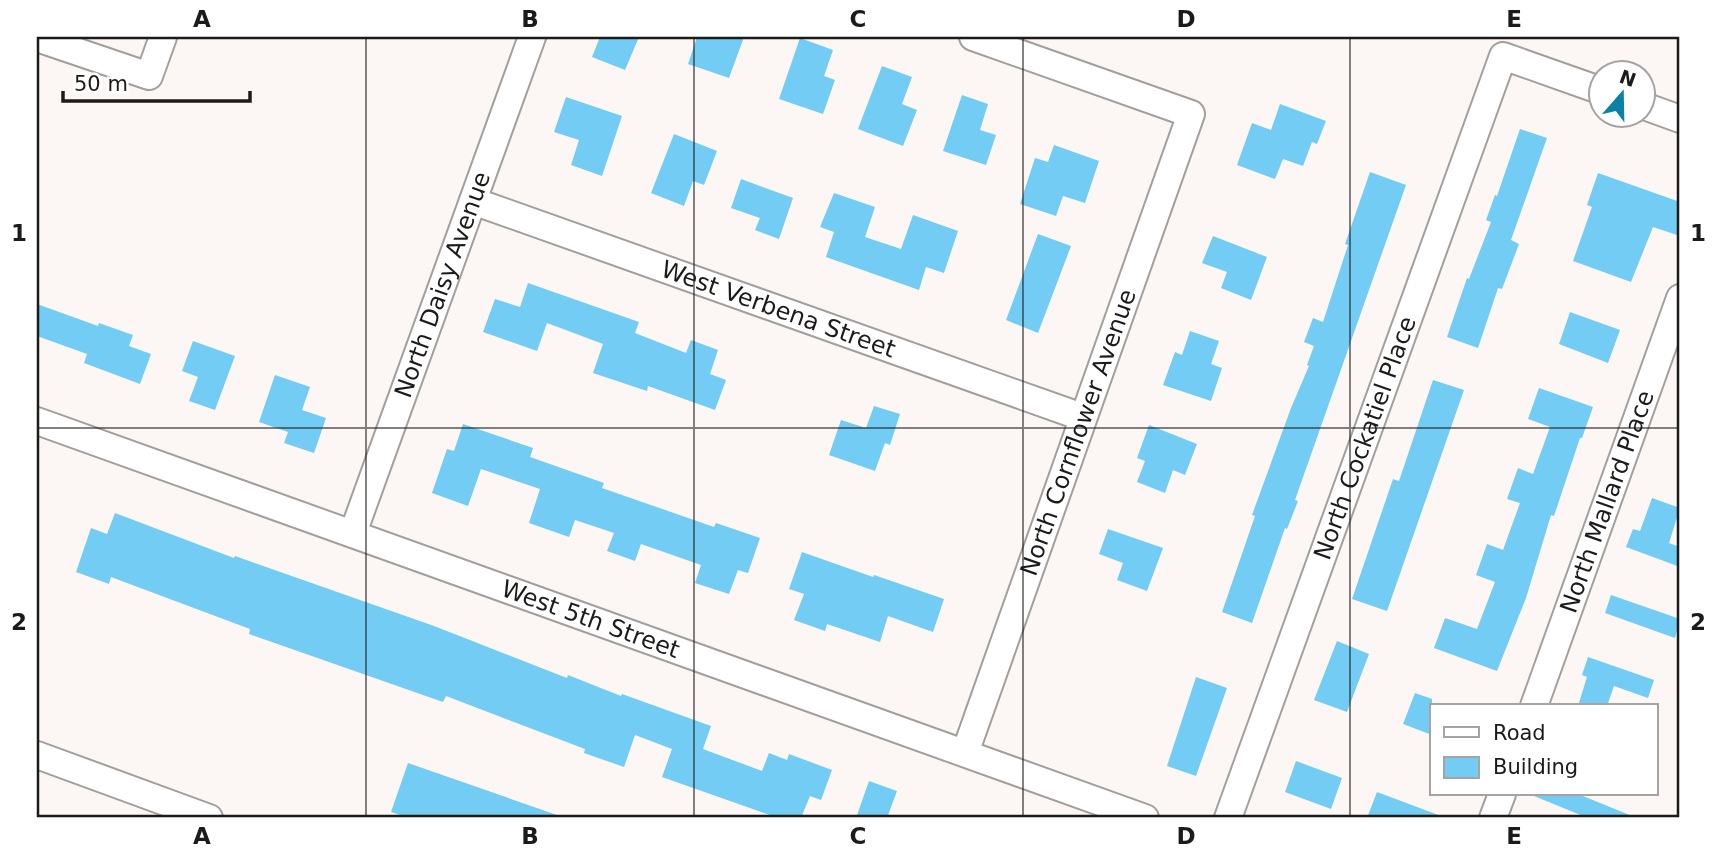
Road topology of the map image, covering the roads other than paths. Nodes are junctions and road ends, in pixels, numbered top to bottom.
1 (163, 37) edge
2 (531, 37) edge
3 (974, 37) edge
4 (37, 38) edge
5 (1588, 86) edge
6 (1658, 111) edge
7 (1680, 119) edge
8 (472, 201) junction
9 (1680, 298) edge
10 (1082, 417) junction
11 (37, 421) edge
12 (353, 533) junction
13 (1535, 704) edge
14 (965, 753) junction
15 (37, 755) edge
16 (1501, 796) edge
17 (209, 818) edge
18 (1145, 818) edge
19 (1228, 818) edge
20 (1493, 818) edge

1 - 4 street
2 - 8 street, North Daisy Avenue
3 - 10 street, North Cornflower Avenue
5 - 19 street, North Cockatiel Place
6 - 7 street
8 - 10 street, West Verbena Street
8 - 12 street, North Daisy Avenue
9 - 13 street, North Mallard Place
10 - 14 street, North Cornflower Avenue
11 - 12 street, West 5th Street
12 - 14 street, West 5th Street
14 - 18 street, West 5th Street
15 - 17 street
16 - 20 street

